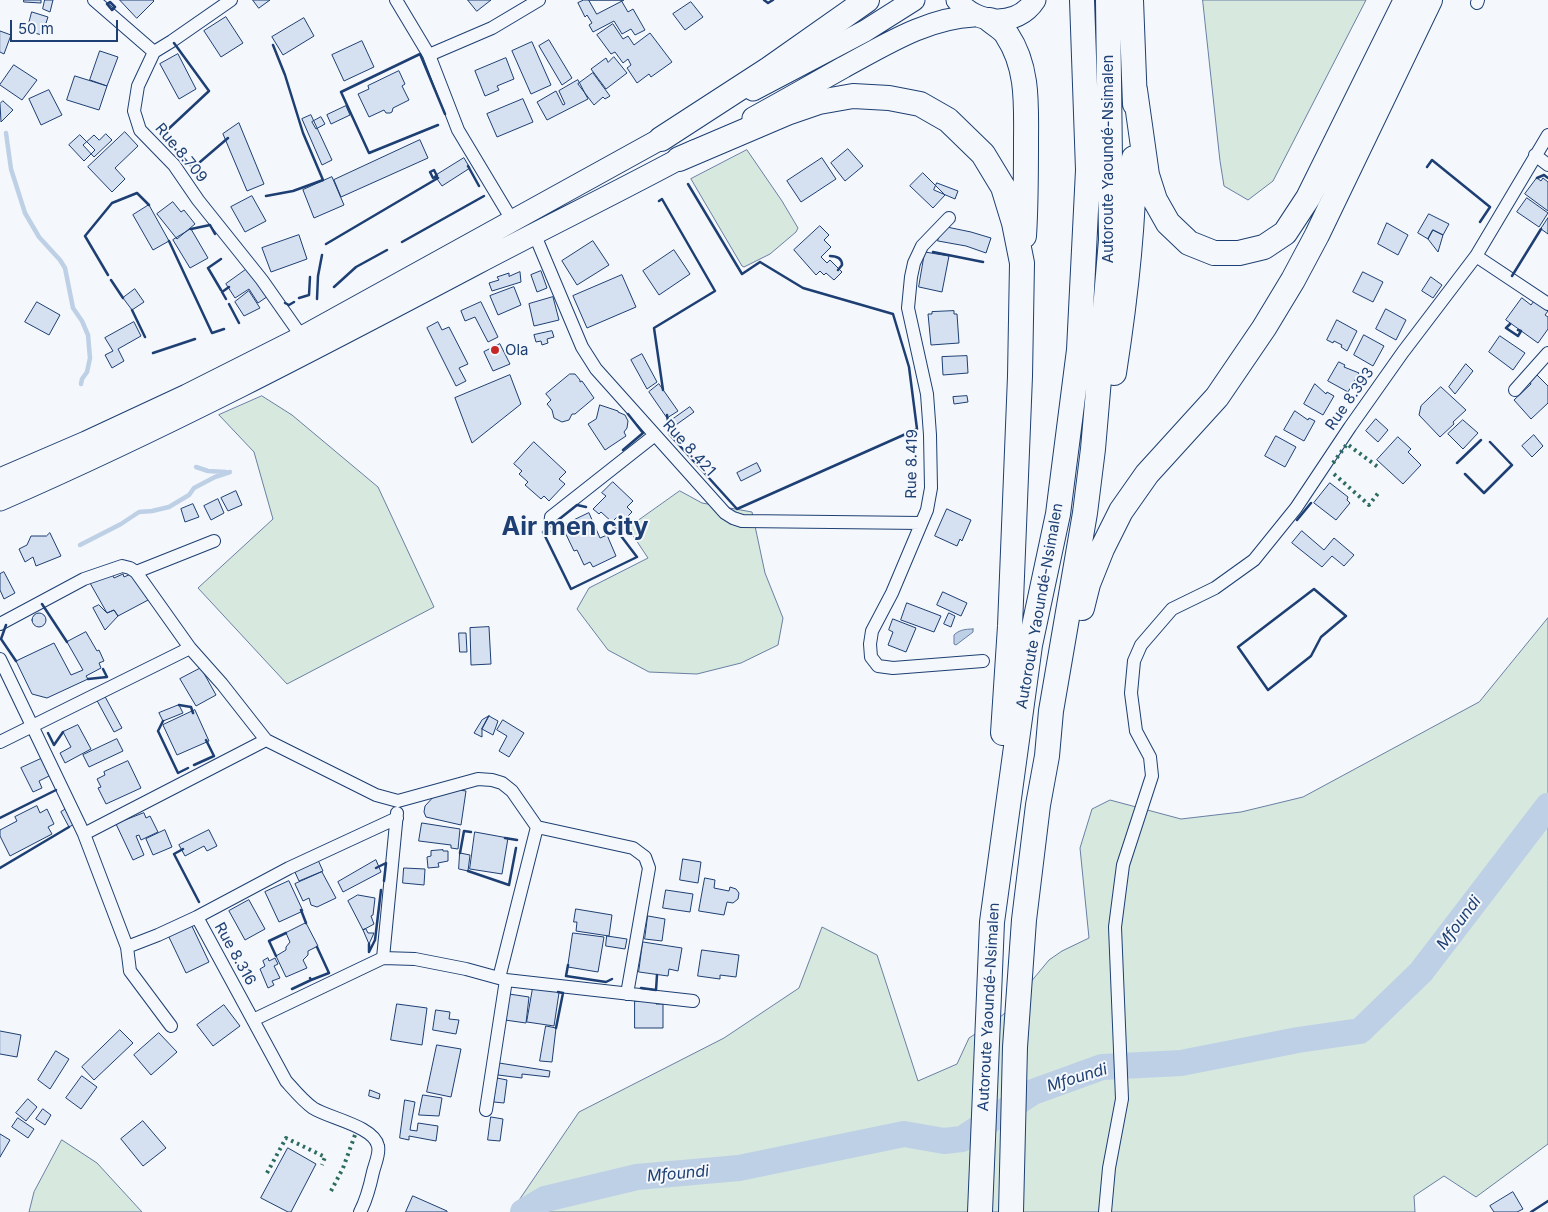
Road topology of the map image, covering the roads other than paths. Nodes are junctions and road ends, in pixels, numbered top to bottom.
1 (94, 0) edge
2 (231, 0) edge
3 (396, 0) edge
4 (539, 0) edge
5 (867, 0) edge
6 (914, 0) edge
7 (957, 0) edge
8 (1035, 0) edge
9 (1082, 0) edge
10 (1108, 0) edge
11 (1131, 0) edge
12 (1406, 0) edge
13 (1430, 0) edge
14 (982, 18) junction
15 (154, 52) junction
16 (429, 55) junction
17 (1135, 90) junction
18 (1548, 135) edge
19 (661, 139) junction
20 (1535, 155) junction
21 (680, 159) junction
22 (1548, 165) edge
23 (950, 218) dead end
24 (512, 220) junction
25 (534, 233) junction
26 (1476, 256) junction
27 (1022, 263) junction
28 (1548, 304) edge
29 (302, 337) junction
30 (1548, 353) edge
31 (1515, 390) dead end
32 (655, 435) junction
33 (1093, 449) junction
34 (0, 479) edge
35 (0, 500) edge
36 (921, 523) junction
37 (550, 525) dead end
38 (214, 541) dead end
39 (136, 572) junction
40 (0, 624) edge
41 (190, 648) junction
42 (0, 659) edge
43 (983, 662) dead end
44 (32, 727) junction
45 (266, 740) junction
46 (0, 742) edge
47 (1047, 756) junction
48 (398, 801) junction
49 (397, 818) junction
50 (537, 827) junction
51 (84, 834) junction
52 (197, 917) junction
53 (992, 922) junction
54 (127, 947) junction
55 (383, 958) junction
56 (503, 979) junction
57 (627, 994) junction
58 (693, 1001) dead end
59 (252, 1020) junction
60 (171, 1026) dead end
61 (486, 1110) dead end
62 (1011, 1201) edge
63 (360, 1212) edge
64 (980, 1212) edge
65 (1105, 1212) edge

1 - 15 street
2 - 15 street
3 - 16 street
4 - 16 street
5 - 19 highway
6 - 19 highway
7 - 14 highway
8 - 14 highway
9 - 53 highway, Autoroute Yaoundé-Nsimalen
10 - 33 highway, Autoroute Yaoundé-Nsimalen
11 - 17 highway
12 - 17 highway
13 - 47 highway
14 - 21 highway
14 - 27 highway
15 - 29 street, Rue 8.709
16 - 24 street
17 - 33 highway
18 - 20 street, Rue 8.393
19 - 24 highway
20 - 22 street
20 - 26 street, Rue 8.393
21 - 25 highway
21 - 27 highway
23 - 36 street, Rue 8.419
24 - 29 highway
25 - 32 street, Rue 8.421
25 - 35 highway
26 - 28 street
26 - 65 street, Rue 8.393
27 - 53 highway
29 - 34 highway
30 - 31 street
32 - 36 street, Rue 8.421
32 - 37 street
33 - 47 highway, Autoroute Yaoundé-Nsimalen
36 - 43 street, Rue 8.419
38 - 39 street
39 - 40 street
39 - 41 street
41 - 44 street
41 - 45 street
42 - 44 street
44 - 46 street
44 - 51 street
45 - 48 street
45 - 51 street
47 - 62 highway, Autoroute Yaoundé-Nsimalen
48 - 49 street
48 - 50 street
49 - 52 street
49 - 55 street
50 - 56 street
50 - 57 street
51 - 54 street
52 - 54 street, Rue 8.316
52 - 59 street, Rue 8.316
53 - 64 highway, Autoroute Yaoundé-Nsimalen
54 - 60 street
55 - 56 street
55 - 59 street
56 - 57 street
56 - 61 street
57 - 58 street
59 - 63 street, Rue 8.316

